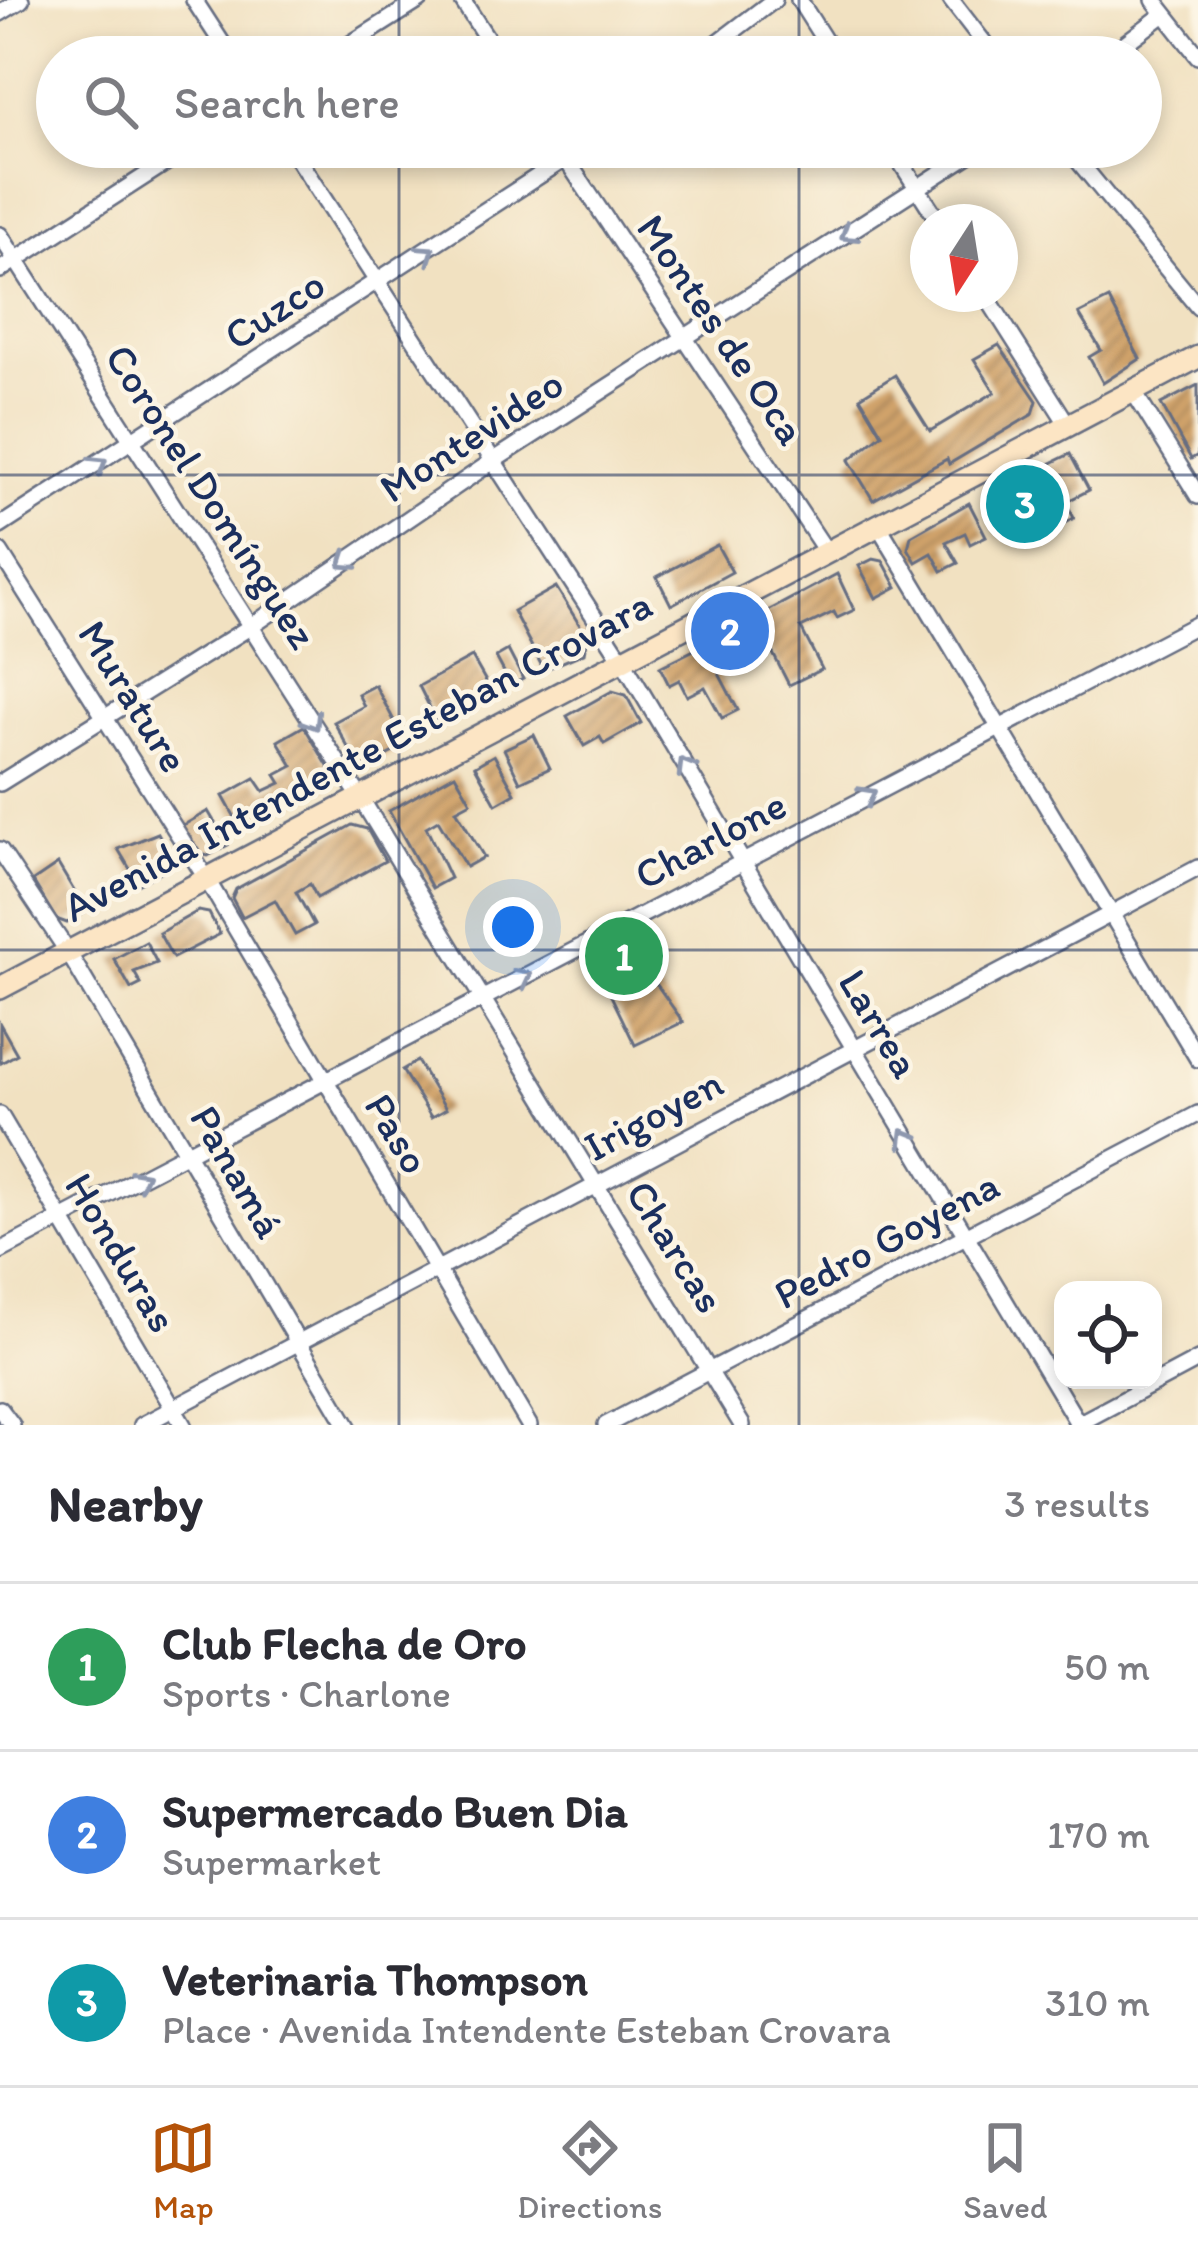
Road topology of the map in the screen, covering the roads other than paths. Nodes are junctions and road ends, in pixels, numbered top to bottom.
1 (21, 0) edge
2 (194, 0) edge
3 (420, 0) edge
4 (462, 0) edge
5 (774, 0) edge
6 (799, 0) edge
7 (950, 0) edge
8 (752, 6) edge
9 (1159, 7) edge
10 (0, 13) edge
11 (217, 36) edge
12 (363, 36) edge
13 (486, 36) edge
14 (721, 36) edge
15 (822, 36) edge
16 (978, 36) edge
17 (1129, 36) edge
18 (1198, 56) edge
19 (158, 168) edge
20 (304, 168) edge
21 (541, 168) edge
22 (572, 168) edge
23 (904, 168) edge
24 (950, 168) edge
25 (1084, 168) edge
26 (918, 189) junction
27 (928, 204) edge
28 (0, 235) edge
29 (16, 260) junction
30 (0, 270) edge
31 (380, 284) junction
32 (1198, 307) edge
33 (996, 312) edge
34 (686, 338) junction
35 (1198, 357) edge
36 (1133, 391) junction
37 (1068, 424) junction
38 (135, 441) junction
39 (494, 461) junction
40 (1198, 496) edge
41 (877, 523) junction
42 (0, 526) edge
43 (826, 551) junction
44 (0, 552) edge
45 (1198, 624) edge
46 (253, 625) junction
47 (621, 658) junction
48 (105, 716) junction
49 (999, 724) junction
50 (0, 783) edge
51 (360, 797) junction
52 (0, 850) edge
53 (743, 863) junction
54 (1198, 868) edge
55 (206, 878) junction
56 (1112, 912) junction
57 (68, 952) junction
58 (0, 988) edge
59 (483, 998) junction
60 (854, 1050) junction
61 (1198, 1058) edge
62 (323, 1079) junction
63 (1198, 1114) edge
64 (0, 1115) edge
65 (186, 1154) junction
66 (596, 1184) junction
67 (62, 1220) junction
68 (966, 1238) junction
69 (0, 1251) edge
70 (437, 1269) junction
71 (297, 1341) junction
72 (1198, 1360) edge
73 (711, 1372) junction
74 (0, 1409) edge
75 (173, 1409) junction
76 (1078, 1424) edge
77 (11, 1425) edge
78 (142, 1425) edge
79 (183, 1425) edge
80 (347, 1425) edge
81 (530, 1425) edge
82 (606, 1425) edge
83 (742, 1425) edge

1 - 10 street
2 - 11 street
3 - 12 street
4 - 13 street
5 - 8 street
6 - 15 street
7 - 16 street
8 - 14 street
9 - 17 street
9 - 18 street
19 - 29 street
20 - 31 street, Larrea
31 -> 21 street, Cuzco
22 - 34 street, Montes de Oca
23 - 26 street
24 - 26 street, Montevideo
25 - 32 street
26 - 27 street
26 -> 34 street, Montevideo
28 - 29 street, Coronel Domínguez
29 - 30 street
29 - 38 street, Coronel Domínguez
31 - 38 street, Cuzco
31 - 39 street, Larrea
33 - 37 street
34 - 39 street, Montevideo
34 - 43 street, Montes de Oca
35 - 36 main road, Avenida Intendente Esteban Crovara
36 - 37 main road, Avenida Intendente Esteban Crovara
36 - 40 street
37 - 41 main road, Avenida Intendente Esteban Crovara
42 -> 38 street, Cuzco
38 - 46 street, Coronel Domínguez
39 -> 46 street, Montevideo
39 - 47 street, Larrea
41 - 43 main road, Avenida Intendente Esteban Crovara
41 - 49 street
43 - 47 main road, Avenida Intendente Esteban Crovara
44 - 48 street, Murature
45 - 49 street, Charlone
46 - 48 street, Montevideo
46 -> 51 street, Coronel Domínguez
47 - 51 main road, Avenida Intendente Esteban Crovara
53 -> 47 street, Larrea
48 - 50 street, Montevideo
48 - 55 street, Murature
53 -> 49 street, Charlone
49 - 56 street
51 - 55 main road, Avenida Intendente Esteban Crovara
51 - 59 street, Charcas
52 - 57 street, Panamá
59 -> 53 street, Charlone
53 - 60 street, Larrea
54 - 56 street, Irigoyen
55 - 57 main road, Avenida Intendente Esteban Crovara
55 - 62 street, Paso
56 - 60 street, Irigoyen
56 - 61 street
57 - 58 main road, Avenida Intendente Esteban Crovara
57 - 65 street, Panamá
59 - 62 street, Charlone
59 - 66 street, Charcas
60 - 66 street, Irigoyen
68 -> 60 street, Larrea
62 - 65 street, Charlone
62 - 70 street, Paso
63 - 68 street, Pedro Goyena
64 - 67 street, Honduras
67 -> 65 street, Charlone
65 - 71 street, Panamá
66 - 70 street, Irigoyen
66 - 73 street, Charcas
67 - 69 street, Charlone
67 - 75 street, Honduras
68 - 73 street, Pedro Goyena
68 - 76 street, Larrea
70 - 71 street, Irigoyen
70 - 81 street, Paso
71 - 75 street, Irigoyen
71 - 80 street, Panamá
72 - 76 street
73 - 82 street, Pedro Goyena
73 - 83 street, Charcas
74 - 77 street
75 - 78 street, Irigoyen
75 - 79 street, Honduras

